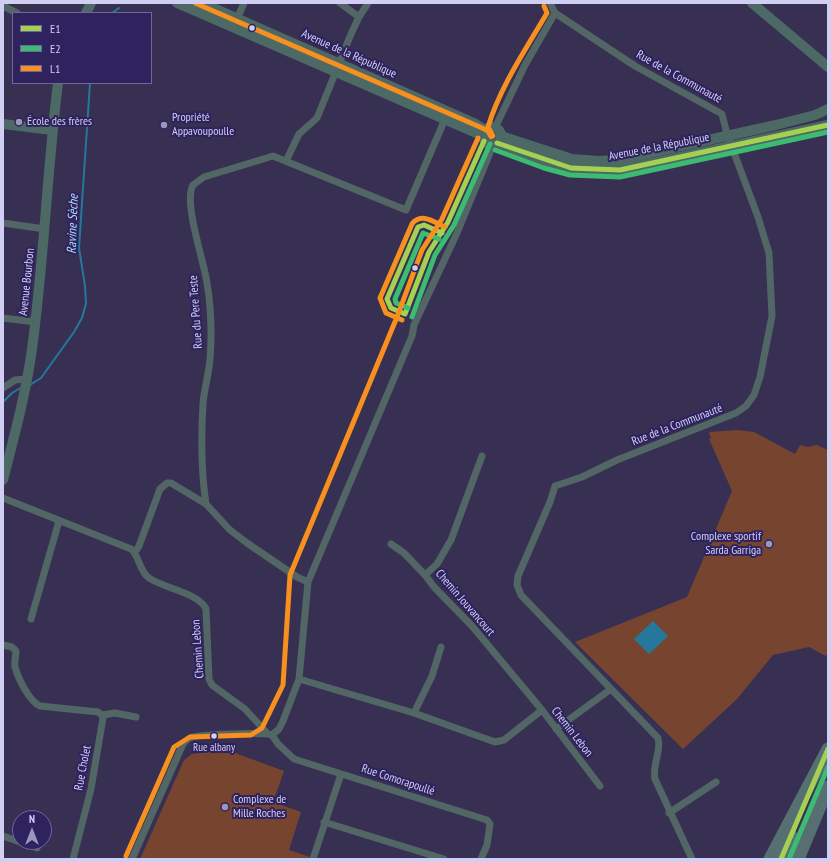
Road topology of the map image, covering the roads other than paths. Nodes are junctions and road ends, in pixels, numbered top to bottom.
1 (91, 3) edge
2 (177, 3) edge
3 (202, 3) edge
4 (244, 3) edge
5 (340, 3) edge
6 (550, 3) edge
7 (752, 3) edge
8 (3, 6) edge
9 (367, 6) edge
10 (15, 12) edge
11 (86, 12) edge
12 (351, 12) junction
13 (555, 13) junction
14 (359, 17) junction
15 (237, 19) junction
16 (827, 63) edge
17 (337, 68) junction
18 (58, 84) edge
19 (828, 109) edge
20 (445, 119) junction
21 (3, 124) edge
22 (828, 125) edge
23 (52, 130) junction
24 (484, 133) junction
25 (727, 136) junction
26 (496, 138) junction
27 (732, 146) junction
28 (286, 161) junction
29 (3, 223) edge
30 (45, 229) junction
31 (3, 318) edge
32 (36, 322) junction
33 (27, 380) junction
34 (3, 388) edge
35 (482, 456) dead end
36 (202, 476) junction
37 (3, 480) edge
38 (197, 497) junction
39 (3, 498) edge
40 (206, 504) junction
41 (60, 521) junction
42 (391, 544) dead end
43 (135, 552) junction
44 (425, 575) junction
45 (308, 582) junction
46 (31, 619) dead end
47 (3, 644) edge
48 (441, 647) dead end
49 (299, 679) junction
50 (611, 688) junction
51 (542, 710) junction
52 (414, 713) junction
53 (102, 714) junction
54 (136, 717) dead end
55 (254, 719) junction
56 (556, 729) junction
57 (252, 733) junction
58 (269, 734) junction
59 (828, 749) edge
60 (341, 774) junction
61 (716, 782) dead end
62 (600, 786) dead end
63 (828, 787) edge
64 (669, 813) junction
65 (324, 822) junction
66 (814, 822) junction
67 (441, 858) edge
68 (73, 859) edge
69 (132, 859) edge
70 (313, 859) edge
71 (481, 859) edge
72 (692, 859) edge
73 (770, 859) edge
74 (781, 859) edge
75 (798, 859) edge
76 (809, 859) edge

1 - 11 main road
2 - 17 main road, Avenue de la République
3 - 15 main road, Avenue de la République
4 - 15 street
5 - 12 street
6 - 13 street, Rue de la Communauté
7 - 16 main road
8 - 10 street
9 - 12 street
9 - 14 street
12 - 14 street
13 - 25 street, Rue de la Communauté
13 - 26 street
14 - 17 street
15 - 17 main road, Avenue de la République
17 - 20 main road, Avenue de la République
17 - 24 main road, Avenue de la République
17 - 28 street
18 - 23 main road, Avenue Bourbon
19 - 25 main road, Avenue de la République
20 - 24 main road, Avenue de la République
20 - 28 street, Rue du Pere Teste
21 - 23 main road
22 - 27 main road, Avenue de la République
23 - 30 main road, Avenue Bourbon
24 - 26 main road
24 - 26 main road
25 - 26 main road, Avenue de la République
25 - 27 street, Rue de la Communauté
26 - 27 main road, Avenue de la République
26 - 45 street
27 - 50 street, Rue de la Communauté
28 - 36 street, Rue du Pere Teste
29 - 30 street
30 - 32 main road, Avenue Bourbon
31 - 32 street
32 - 33 main road, Avenue Bourbon
33 - 34 street
33 - 37 main road, Avenue Bourbon
35 - 44 street, Chemin Jouvancourt
36 - 38 street
36 - 40 street, Rue du Pere Teste
38 - 40 street
38 - 43 street
39 - 41 street
40 - 45 street
41 - 43 street
41 - 46 street
42 - 44 street
43 - 55 street, Chemin Lebon
44 - 51 street, Chemin Jouvancourt
45 - 49 street
47 - 53 street
48 - 52 street
49 - 52 street, Chemin Lebon
49 - 58 street
50 - 56 street
50 - 64 street, Rue de la Communauté
51 - 52 street, Chemin Lebon
51 - 56 street, Chemin Lebon
53 - 54 street
53 - 68 street, Rue Cholet
55 - 57 street
55 - 58 street, Chemin Lebon
56 - 62 street, Chemin Lebon
57 - 58 street
57 - 69 street
58 - 60 street, Rue Comorapoullé
59 - 73 highway
59 - 74 highway
60 - 65 street
60 - 71 street, Rue Comorapoullé
61 - 64 street
63 - 66 highway
64 - 72 street, Rue de la Communauté
65 - 67 street
65 - 70 street
66 - 75 highway
66 - 76 highway

